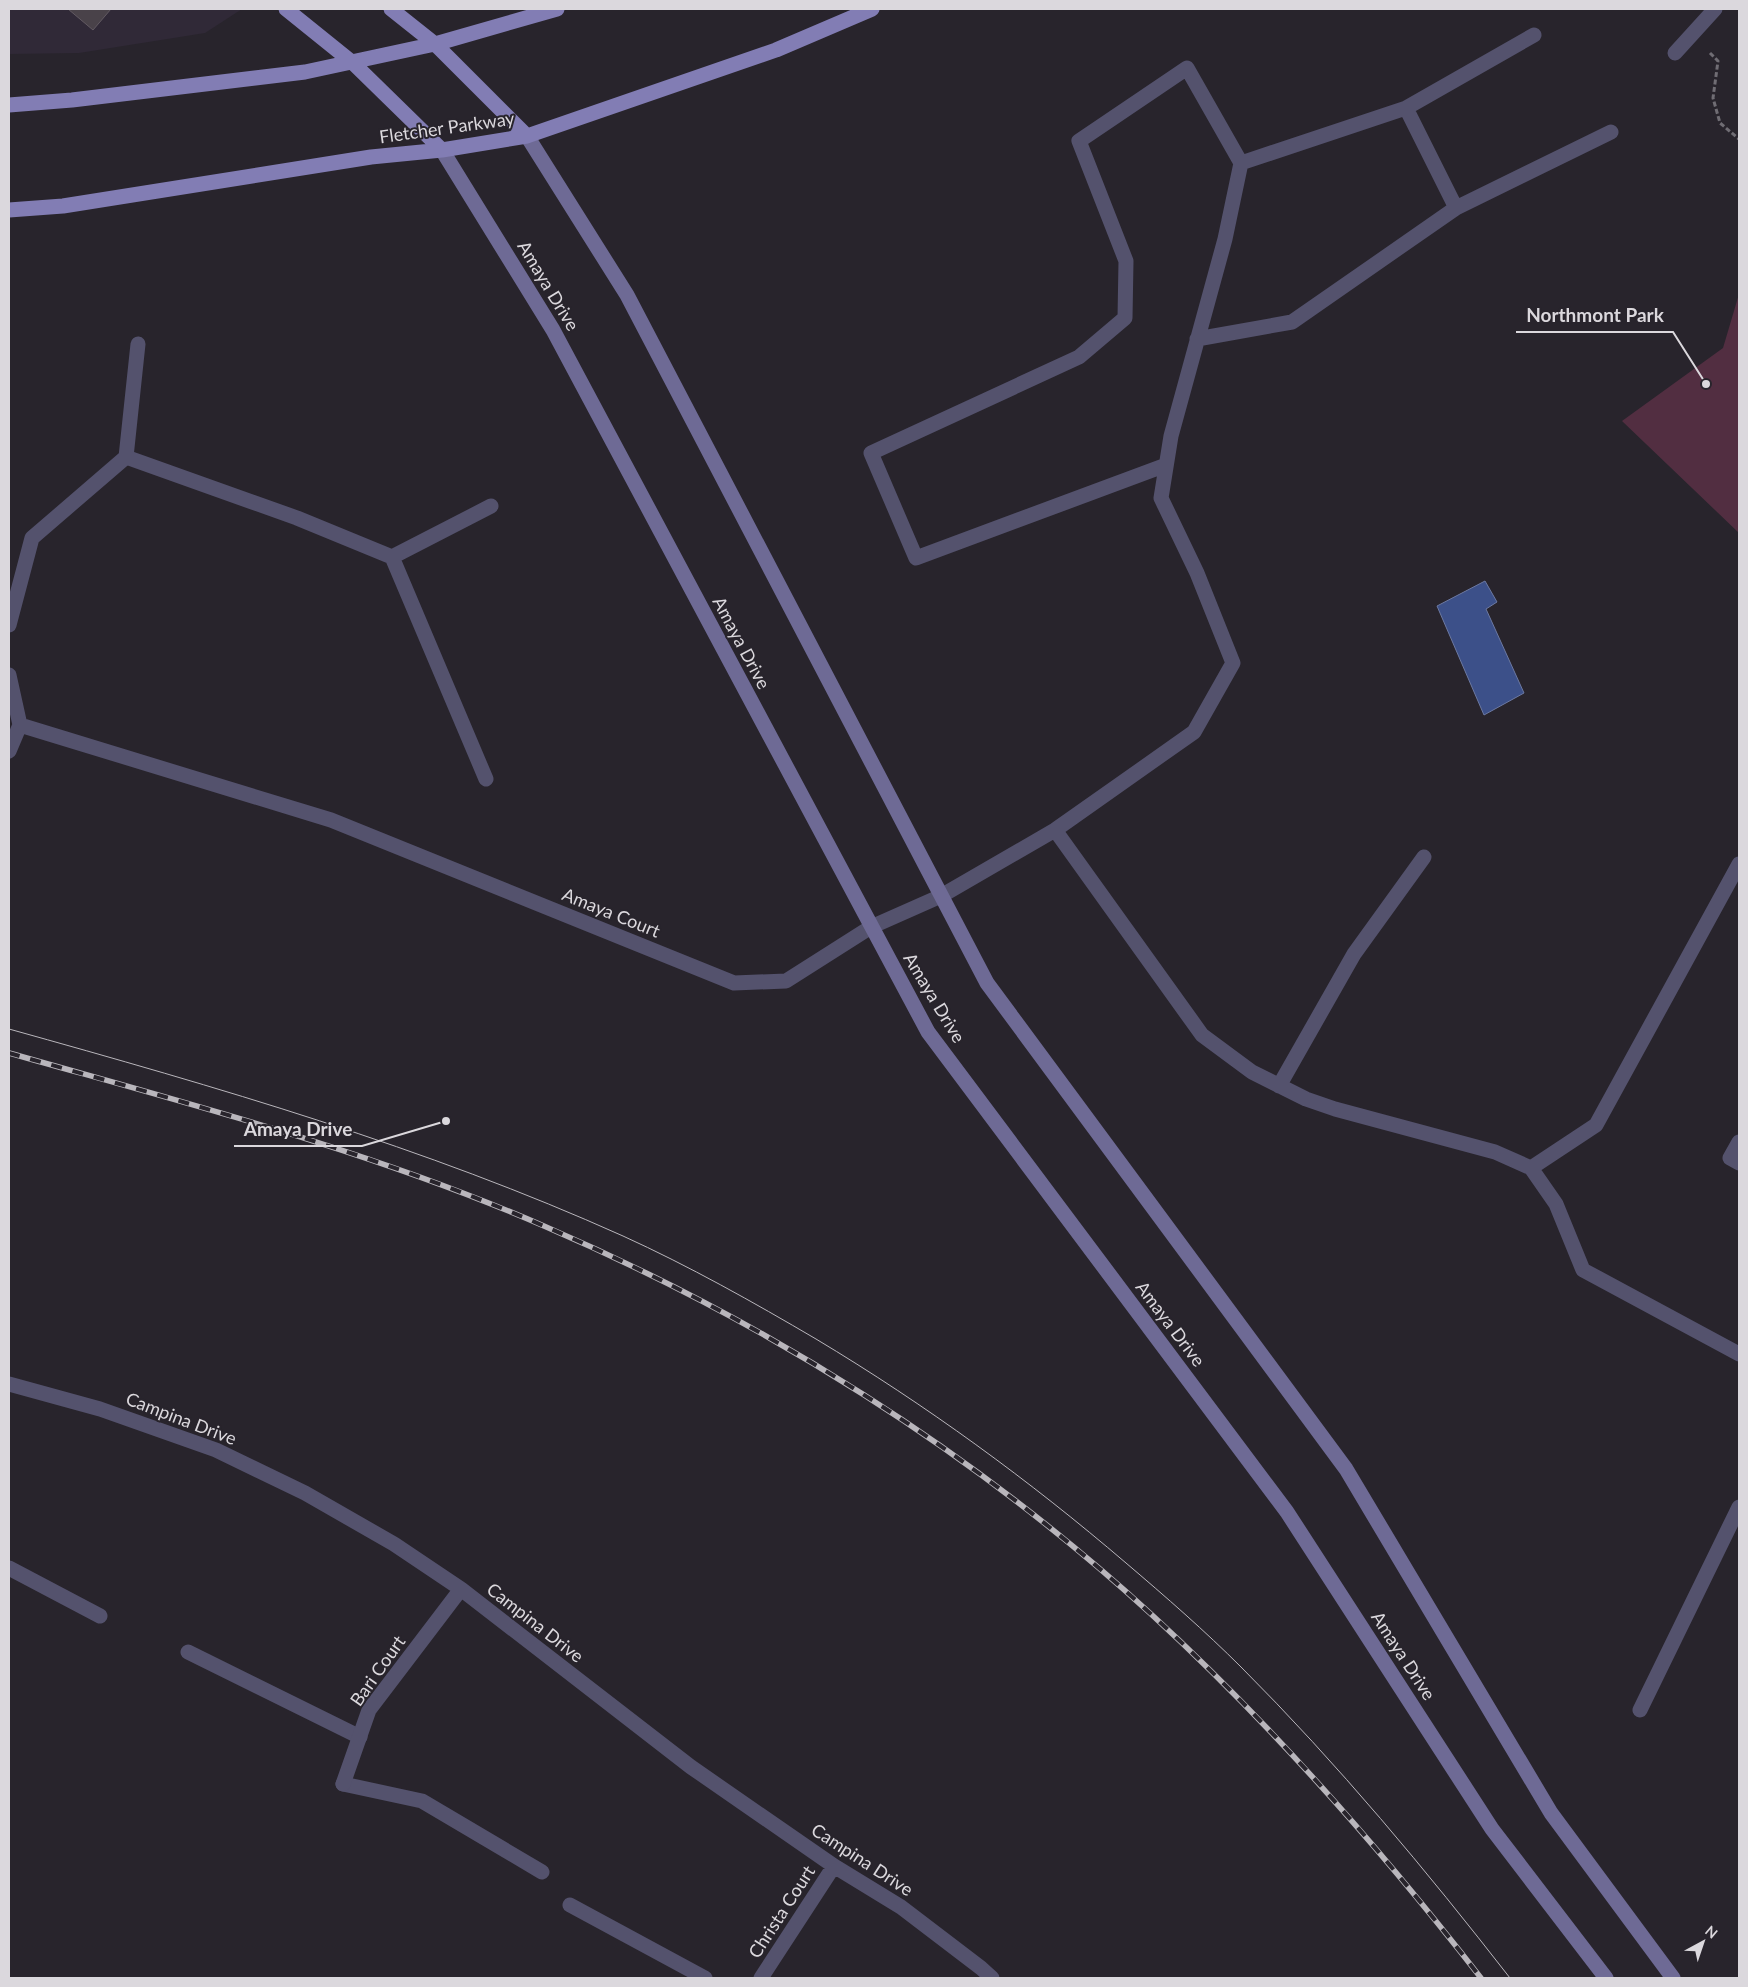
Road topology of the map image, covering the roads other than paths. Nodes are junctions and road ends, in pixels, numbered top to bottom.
1 (286, 9) edge
2 (391, 9) edge
3 (557, 9) edge
4 (872, 9) edge
5 (1715, 9) edge
6 (1534, 35) dead end
7 (435, 44) junction
8 (1675, 53) dead end
9 (353, 63) junction
10 (9, 105) edge
11 (1406, 108) junction
12 (1611, 132) dead end
13 (527, 136) junction
14 (442, 150) junction
15 (1241, 163) junction
16 (1456, 208) junction
17 (9, 210) edge
18 (1198, 339) junction
19 (138, 344) dead end
20 (126, 457) junction
21 (1166, 466) junction
22 (491, 506) dead end
23 (392, 557) junction
24 (9, 625) edge
25 (9, 675) edge
26 (20, 725) junction
27 (9, 751) edge
28 (486, 779) dead end
29 (1055, 830) junction
30 (1424, 857) dead end
31 (1739, 864) edge
32 (941, 896) junction
33 (871, 927) junction
34 (1279, 1086) junction
35 (1739, 1142) edge
36 (1739, 1163) edge
37 (1531, 1168) junction
38 (1739, 1354) edge
39 (9, 1384) edge
40 (1739, 1507) edge
41 (9, 1568) edge
42 (461, 1589) junction
43 (100, 1616) dead end
44 (188, 1652) dead end
45 (1640, 1710) dead end
46 (360, 1737) junction
47 (834, 1866) junction
48 (542, 1872) dead end
49 (570, 1905) dead end
50 (706, 1978) edge
51 (761, 1978) edge
52 (992, 1978) edge
53 (1606, 1978) edge
54 (1673, 1978) edge

1 - 9 main road, Amaya Drive
2 - 7 main road
3 - 7 main road
4 - 13 main road, Fletcher Parkway
5 - 8 street
6 - 11 street
7 - 9 main road
7 - 13 main road
9 - 10 main road
9 - 14 main road, Amaya Drive
11 - 15 street
11 - 16 street
12 - 16 street
13 - 14 main road, Fletcher Parkway
13 - 32 main road
14 - 17 main road, Fletcher Parkway
14 - 33 main road, Amaya Drive
15 - 18 street, Amaya Court
15 - 21 street
16 - 18 street
18 - 21 street, Amaya Court
19 - 20 street
20 - 23 street
20 - 24 street
21 - 29 street, Amaya Court
22 - 23 street
23 - 28 street
25 - 26 street
26 - 27 street
26 - 33 street, Amaya Court
29 - 32 street, Amaya Court
29 - 34 street
30 - 34 street
31 - 37 street
32 - 33 street, Amaya Court
32 - 54 main road
33 - 53 main road, Amaya Drive
34 - 37 street
35 - 36 street
37 - 38 street
39 - 42 street, Campina Drive
40 - 45 street
41 - 43 street
42 - 46 street, Bari Court
42 - 47 street, Campina Drive
44 - 46 street
46 - 48 street, Bari Court
47 - 51 street, Christa Court
47 - 52 street, Campina Drive
49 - 50 street

